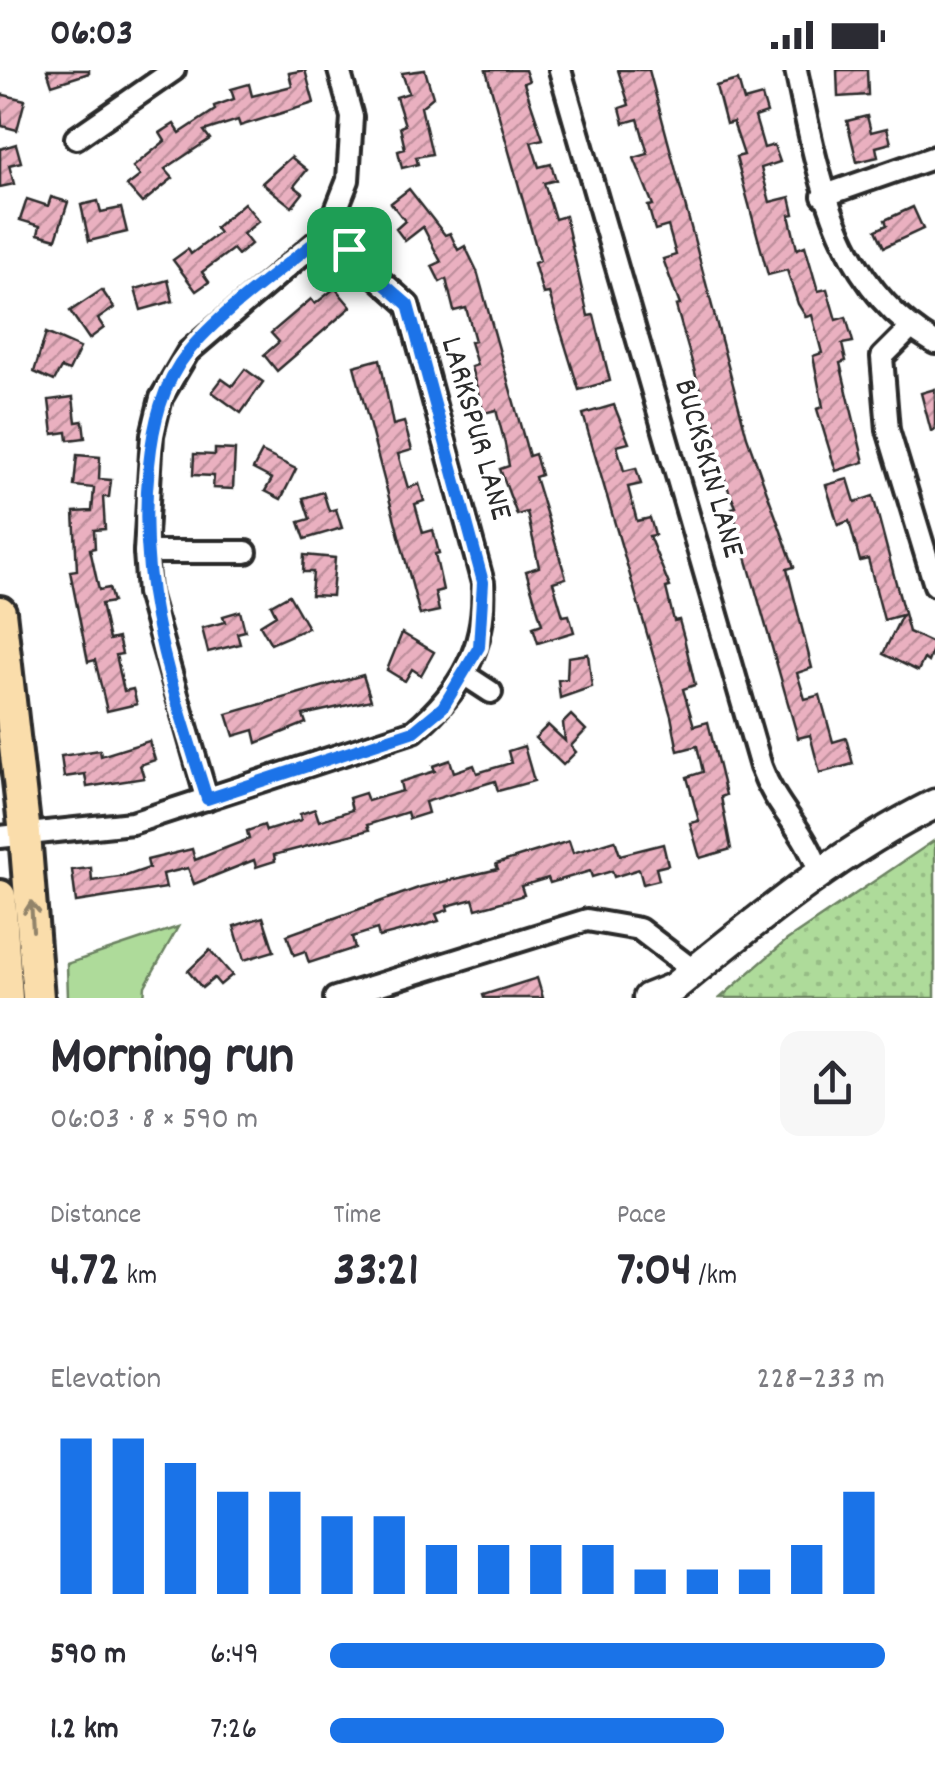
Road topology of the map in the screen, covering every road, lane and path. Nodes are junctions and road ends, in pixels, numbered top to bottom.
1 (174, 70) edge
2 (339, 70) edge
3 (560, 70) edge
4 (796, 70) edge
5 (76, 138) dead end
6 (935, 157) edge
7 (823, 196) junction
8 (326, 233) junction
9 (910, 328) junction
10 (935, 344) edge
11 (144, 552) junction
12 (246, 552) dead end
13 (935, 585) edge
14 (0, 612) edge
15 (465, 675) junction
16 (492, 692) dead end
17 (207, 799) junction
18 (935, 804) edge
19 (13, 835) edge
20 (819, 872) junction
21 (0, 896) edge
22 (672, 989) edge
23 (7, 998) edge
24 (38, 998) edge
25 (335, 998) edge

1 - 5 street
2 - 8 street
3 - 20 street, BUCKSKIN LANE
4 - 7 street
6 - 7 street
7 - 9 street
8 - 11 street
8 - 15 street, LARKSPUR LANE
9 - 10 street
9 - 13 street
11 - 12 street
11 - 17 street
14 - 19 main road
15 - 16 street
15 - 17 street, LARKSPUR LANE
17 - 19 street, LARKSPUR LANE
18 - 20 main road
24 -> 19 main road
20 - 22 main road
21 - 23 main road
22 - 25 street

